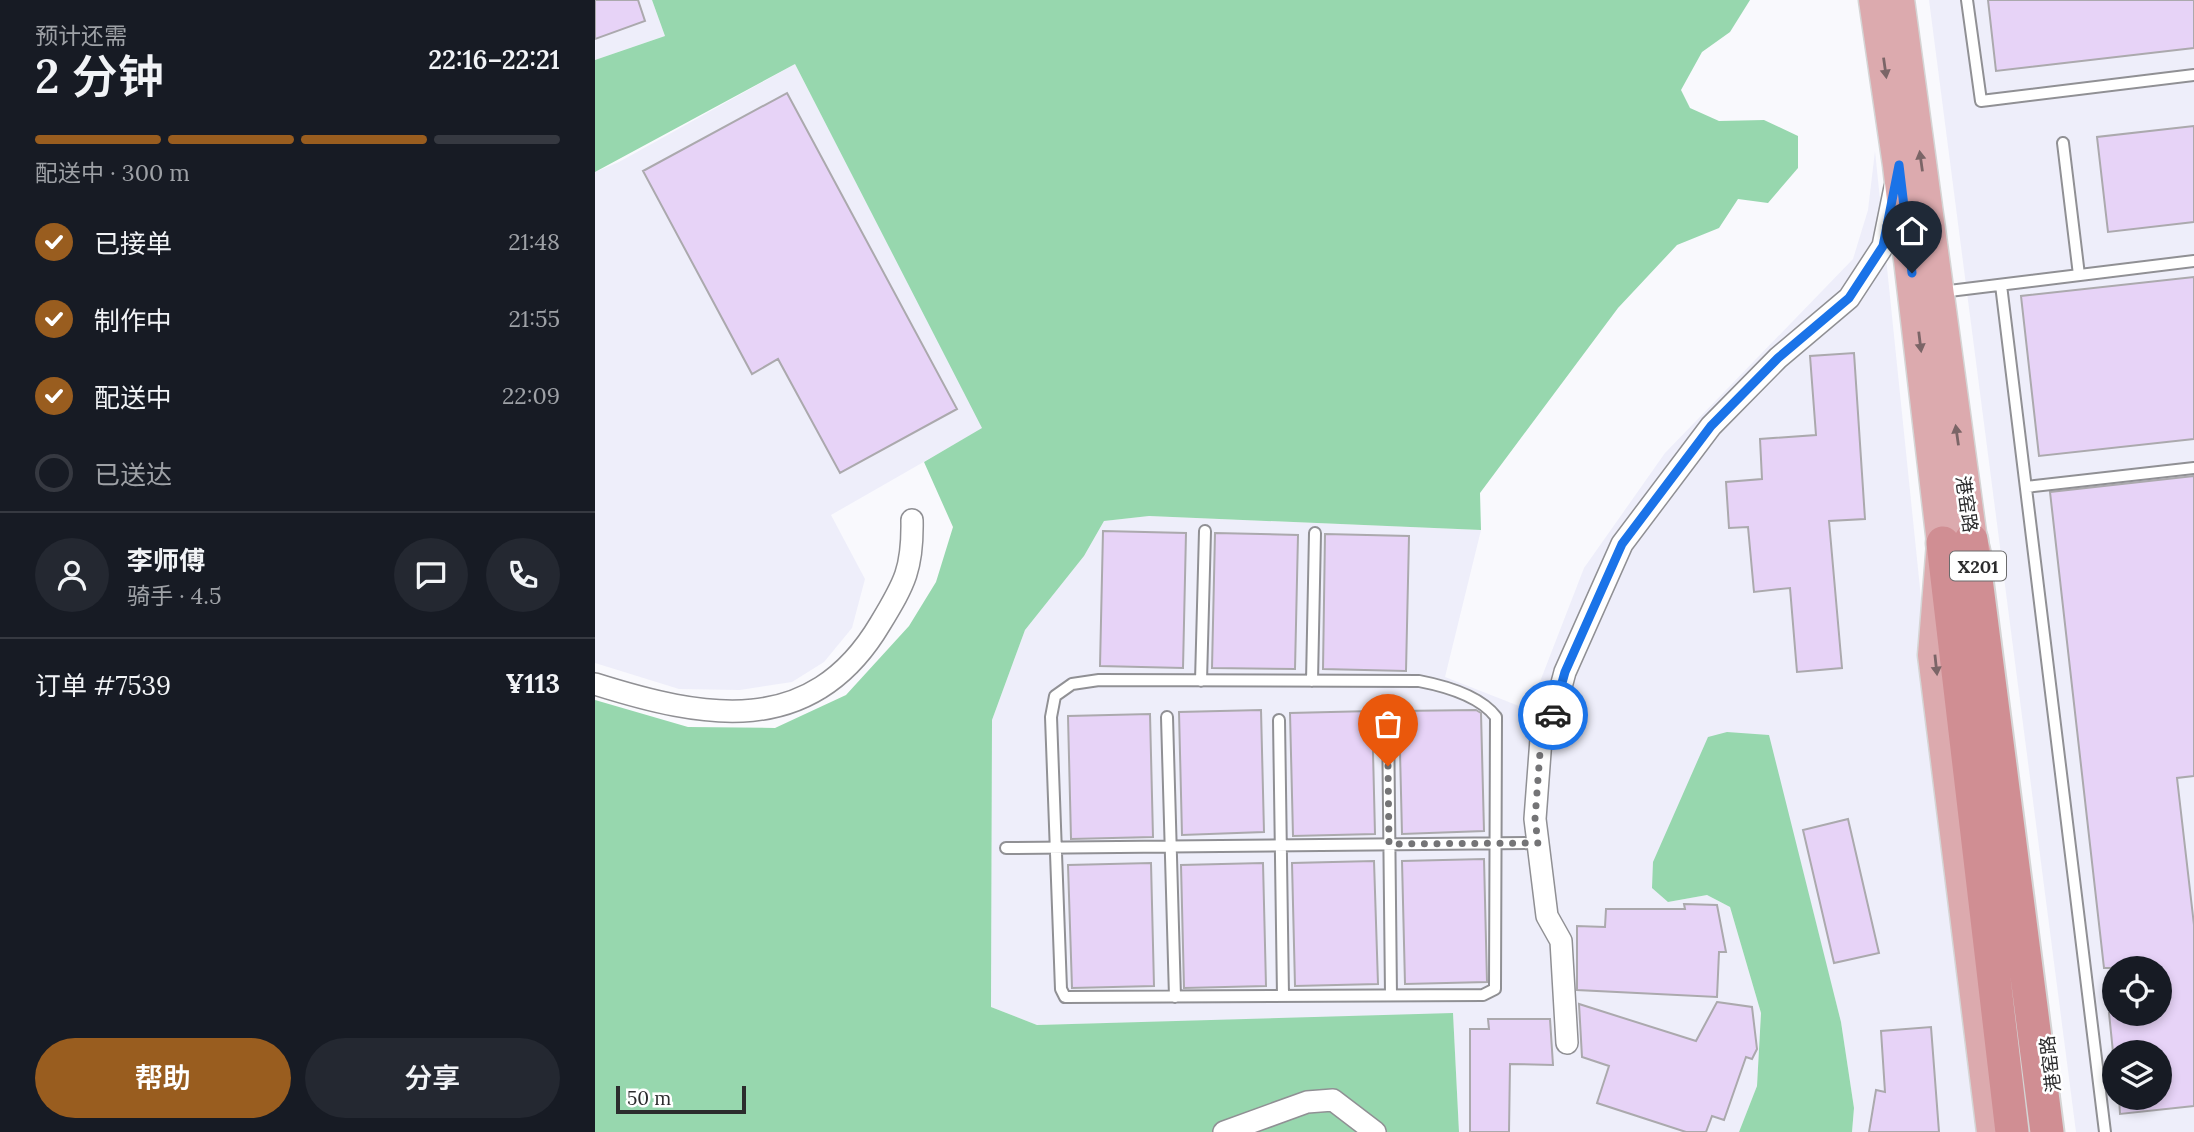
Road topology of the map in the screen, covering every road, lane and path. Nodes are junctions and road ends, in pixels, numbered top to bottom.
1 (1875, 0) edge
2 (1898, 0) edge
3 (1967, 0) edge
4 (2194, 75) edge
5 (2063, 143) dead end
6 (1899, 165) junction
7 (2194, 261) edge
8 (2079, 275) junction
9 (2001, 285) junction
10 (1938, 292) junction
11 (2194, 468) edge
12 (2026, 487) junction
13 (912, 520) dead end
14 (1205, 531) dead end
15 (1315, 533) dead end
16 (1957, 542) junction
17 (1201, 681) junction
18 (1311, 681) junction
19 (595, 684) edge
20 (1388, 715) dead end
21 (1167, 717) dead end
22 (1279, 720) dead end
23 (1496, 843) junction
24 (1538, 843) junction
25 (1389, 844) junction
26 (1171, 846) junction
27 (1280, 846) junction
28 (1006, 848) dead end
29 (1055, 848) junction
30 (1391, 995) junction
31 (1283, 996) junction
32 (1175, 998) junction
33 (1567, 1043) dead end
34 (1997, 1131) edge
35 (1224, 1132) edge
36 (1375, 1132) edge
37 (2047, 1132) edge
38 (2058, 1132) edge
39 (2105, 1132) edge

1 -> 6 main road, 港窑路 / X201
10 -> 2 main road, 港窑路 / X201
3 - 4 lane
5 - 8 lane
6 -> 16 main road, 港窑路 / X201
6 - 24 street
7 - 8 lane
8 - 9 lane
9 - 10 lane
9 - 12 lane
16 -> 10 main road, 港窑路 / X201
11 - 12 lane
12 - 39 lane
13 - 19 street
14 - 17 lane
15 - 18 lane
16 -> 34 highway
16 - 37 highway
16 - 38 main road, 港窑路 / X201
17 - 18 lane
17 - 29 lane
18 - 23 lane
20 - 25 lane
21 - 26 lane
22 - 27 lane
23 - 24 lane
23 - 25 lane
23 - 30 lane
24 - 33 street
25 - 27 lane
25 - 30 lane
26 - 27 lane
26 - 29 lane
26 - 32 lane
27 - 31 lane
28 - 29 lane
29 - 32 lane
30 - 31 lane
31 - 32 lane
35 - 36 street

